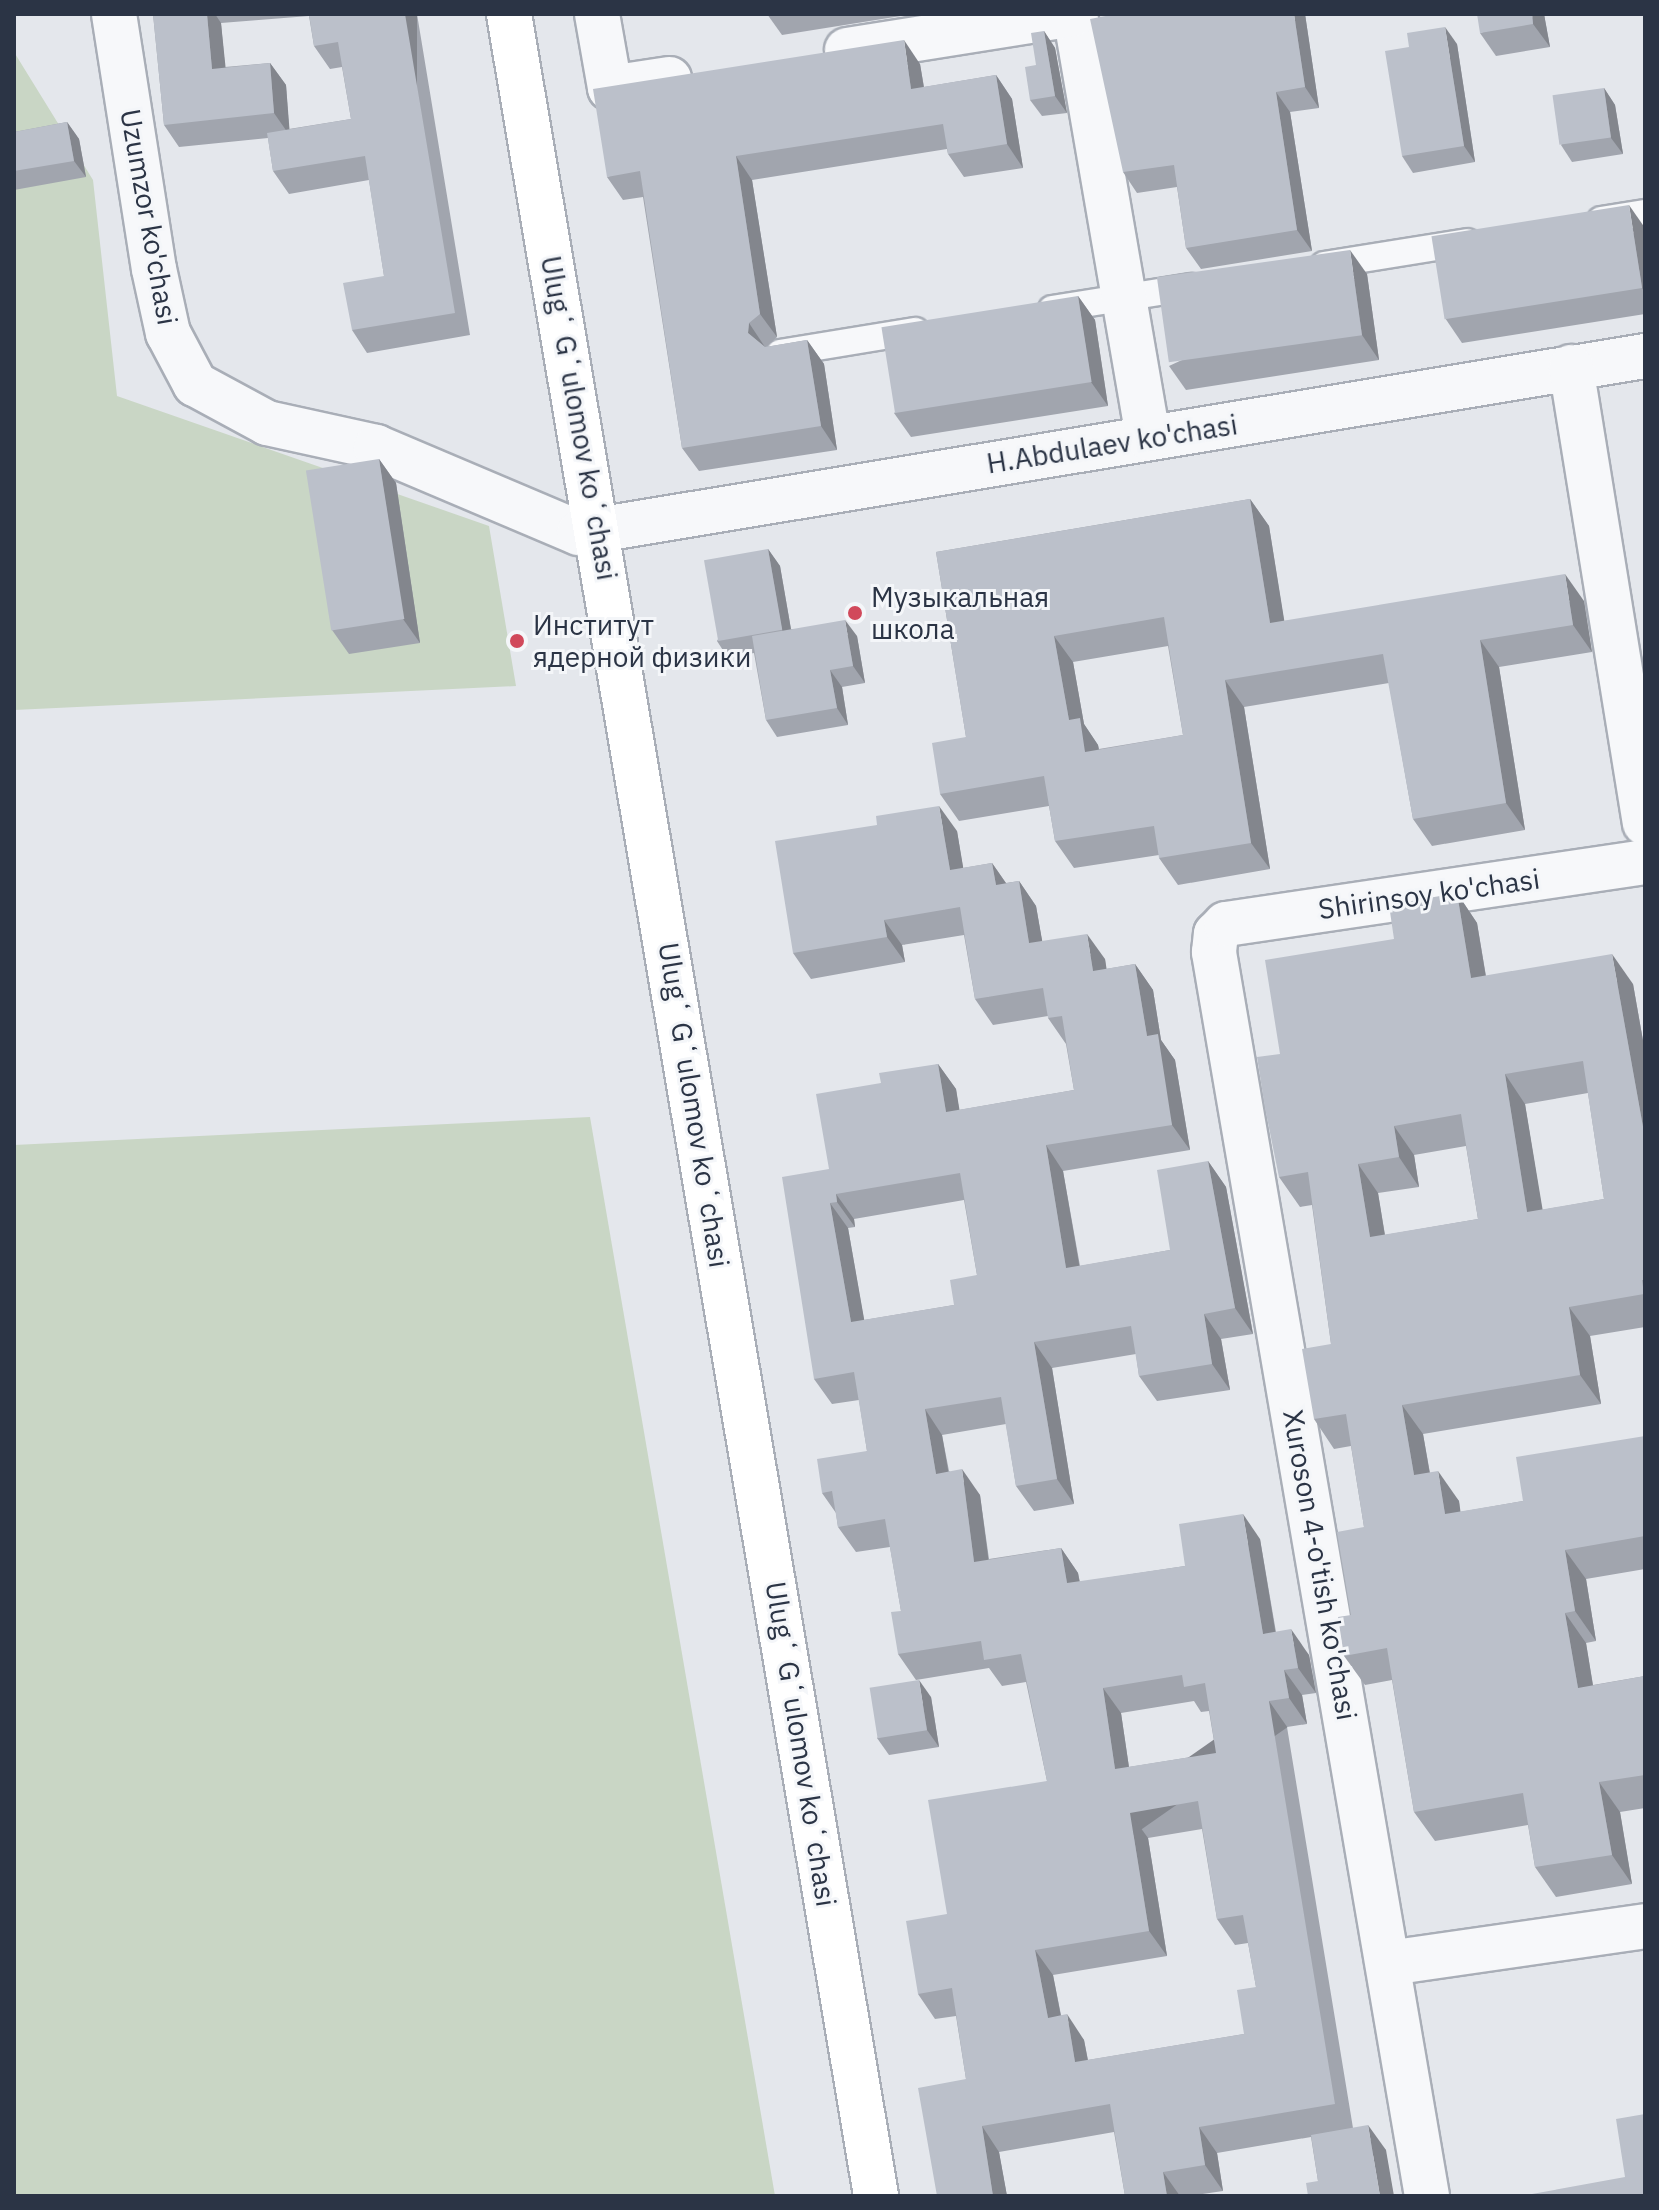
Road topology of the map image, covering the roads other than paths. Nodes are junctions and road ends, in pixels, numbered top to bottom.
1 (114, 14) edge
2 (490, 14) edge
3 (509, 14) edge
4 (597, 14) edge
5 (1075, 14) edge
6 (811, 56) edge
7 (703, 73) edge
8 (1645, 213) edge
9 (1582, 223) edge
10 (1488, 239) edge
11 (1299, 269) edge
12 (1220, 282) edge
13 (1126, 298) junction
14 (1031, 313) edge
15 (937, 328) edge
16 (780, 353) edge
17 (1645, 356) edge
18 (1571, 367) junction
19 (1148, 438) junction
20 (589, 531) junction
21 (1645, 823) edge
22 (1645, 862) edge
23 (1216, 934) joint
24 (1645, 1926) edge
25 (1389, 1963) junction
26 (851, 2196) edge
27 (876, 2196) edge
28 (1427, 2196) edge

1 - 20 street, Uzumzor ko'chasi
2 - 20 main road, Ulugʻ Gʻulomov koʻchasi
3 - 20 main road, Ulugʻ Gʻulomov koʻchasi
4 - 7 street
5 - 6 street
5 - 13 street
8 - 9 lane
10 - 11 lane
12 - 13 lane
13 - 14 lane
13 - 19 street
15 - 16 lane
17 - 18 street, H.Abdulaev ko'chasi
18 - 19 street, H.Abdulaev ko'chasi
18 - 21 street
19 - 20 street, H.Abdulaev ko'chasi
20 - 26 main road, Ulugʻ Gʻulomov koʻchasi
20 - 27 main road, Ulugʻ Gʻulomov koʻchasi
22 - 23 street, Shirinsoy ko'chasi
23 - 25 street, Xuroson 4-o'tish ko'chasi
24 - 25 street
25 - 28 street, Xuroson 4-o'tish ko'chasi

